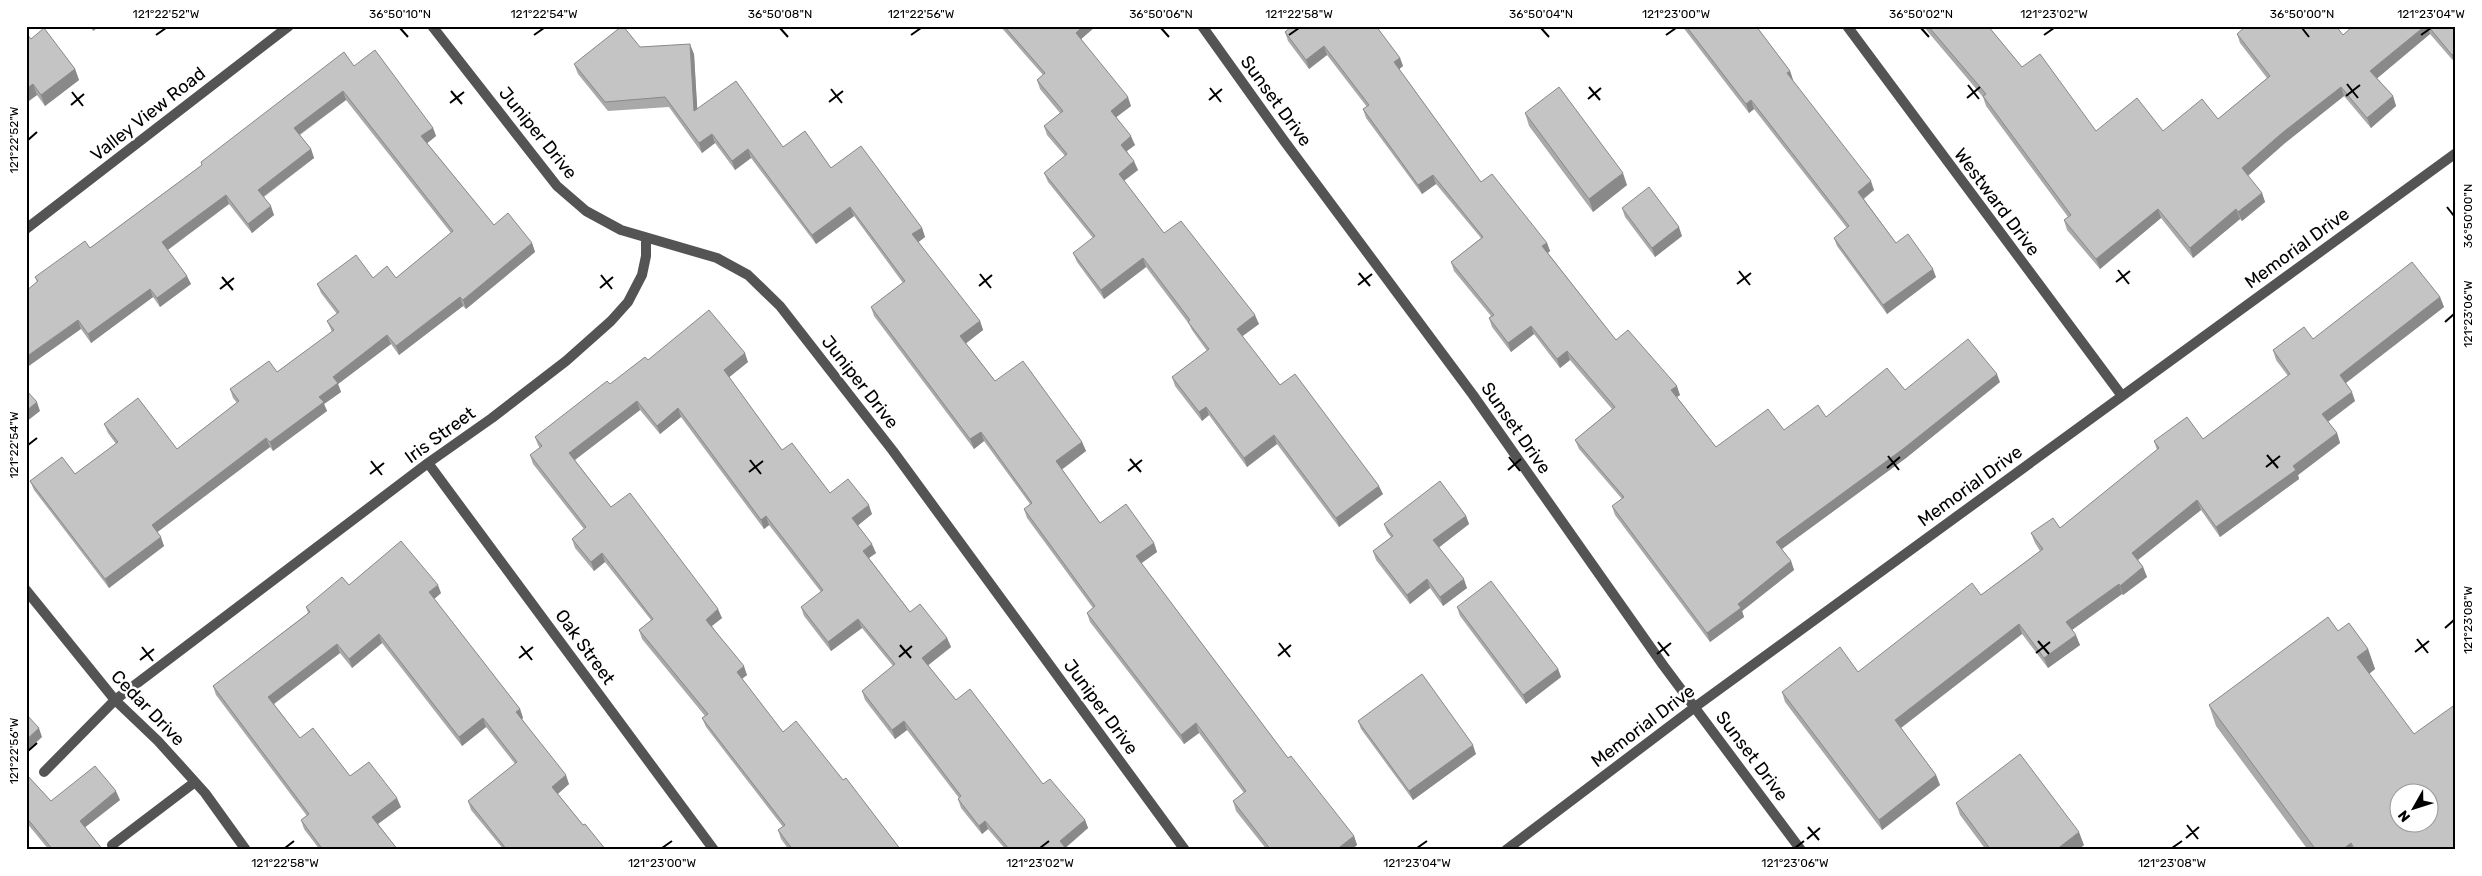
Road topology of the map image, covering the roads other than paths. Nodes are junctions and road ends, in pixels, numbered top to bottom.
1 (289, 26) edge
2 (432, 26) edge
3 (1202, 26) edge
4 (1847, 26) edge
5 (2456, 153) edge
6 (26, 229) edge
7 (646, 238) junction
8 (2122, 396) junction
9 (428, 463) junction
10 (26, 590) edge
11 (115, 700) junction
12 (1695, 706) junction
13 (44, 772) dead end
14 (195, 782) junction
15 (112, 845) dead end
16 (246, 850) edge
17 (714, 850) edge
18 (1185, 850) edge
19 (1506, 850) edge
20 (1801, 850) edge

1 - 6 street, Valley View Road
2 - 7 street, Juniper Drive
3 - 12 street, Sunset Drive
4 - 8 street, Westward Drive
5 - 8 street, Memorial Drive
7 - 9 street, Iris Street
7 - 18 street, Juniper Drive
8 - 12 street, Memorial Drive
9 - 11 street, Iris Street
9 - 17 street, Oak Street
10 - 11 street, Cedar Drive
11 - 13 street, Iris Street
11 - 14 street, Cedar Drive
12 - 19 street, Memorial Drive
12 - 20 street, Sunset Drive
14 - 15 street
14 - 16 street, Cedar Drive

